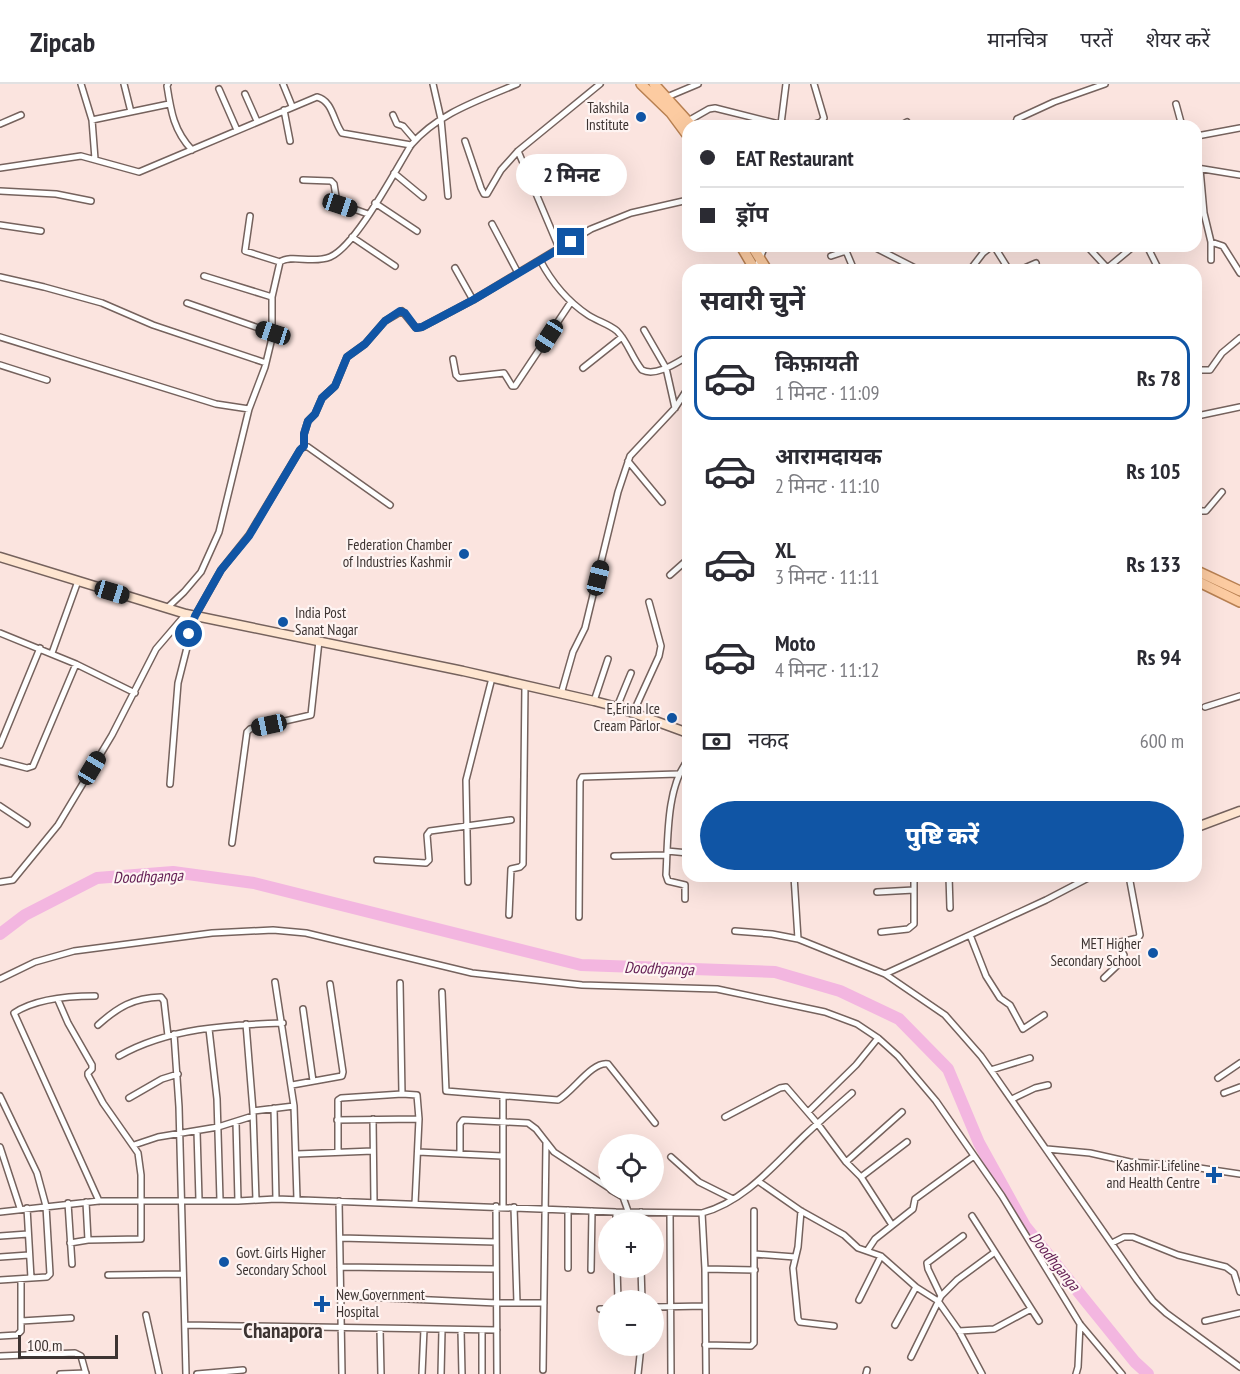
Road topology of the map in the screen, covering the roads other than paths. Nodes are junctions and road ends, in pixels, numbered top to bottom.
1 (81, 84) edge
2 (124, 84) edge
3 (168, 84) edge
4 (283, 84) edge
5 (434, 84) edge
6 (517, 84) edge
7 (600, 84) edge
8 (640, 84) edge
9 (654, 84) edge
10 (698, 84) edge
11 (786, 84) edge
12 (814, 84) edge
13 (1105, 84) edge
14 (219, 89) dead end
15 (245, 94) dead end
16 (667, 97) junction
17 (170, 104) junction
18 (1176, 104) dead end
19 (292, 106) junction
20 (284, 110) junction
21 (131, 112) junction
22 (21, 115) dead end
23 (393, 115) dead end
24 (441, 119) junction
25 (92, 120) junction
26 (687, 120) edge
27 (695, 120) edge
28 (764, 120) edge
29 (784, 120) edge
30 (822, 120) edge
31 (1017, 120) edge
32 (1180, 120) edge
33 (257, 122) junction
34 (0, 124) edge
35 (682, 128) edge
36 (1240, 128) edge
37 (237, 130) junction
38 (1202, 135) edge
39 (290, 141) dead end
40 (465, 141) dead end
41 (413, 143) junction
42 (192, 150) junction
43 (518, 151) junction
44 (95, 159) junction
45 (0, 168) edge
46 (1202, 170) edge
47 (394, 173) junction
48 (1240, 175) edge
49 (303, 180) dead end
50 (0, 191) edge
51 (448, 196) dead end
52 (423, 197) dead end
53 (1202, 198) edge
54 (91, 201) dead end
55 (682, 201) edge
56 (375, 203) junction
57 (368, 214) junction
58 (250, 216) dead end
59 (492, 224) dead end
60 (0, 225) edge
61 (41, 231) dead end
62 (417, 231) dead end
63 (352, 237) junction
64 (1211, 242) junction
65 (560, 248) junction
66 (756, 252) edge
67 (762, 252) edge
68 (843, 252) edge
69 (884, 252) edge
70 (984, 252) edge
71 (1092, 252) edge
72 (1127, 252) edge
73 (831, 256) dead end
74 (759, 258) junction
75 (540, 260) junction
76 (1211, 260) dead end
77 (280, 262) junction
78 (757, 264) edge
79 (763, 264) edge
80 (907, 264) edge
81 (975, 264) edge
82 (1103, 264) edge
83 (1113, 264) edge
84 (395, 266) dead end
85 (455, 268) dead end
86 (518, 273) junction
87 (1240, 273) edge
88 (204, 276) dead end
89 (0, 278) edge
90 (272, 297) junction
91 (473, 300) junction
92 (571, 302) junction
93 (187, 303) dead end
94 (644, 330) dead end
95 (273, 333) junction
96 (0, 337) edge
97 (622, 337) junction
98 (1240, 338) edge
99 (453, 359) dead end
100 (682, 359) edge
101 (266, 363) junction
102 (0, 365) edge
103 (583, 368) dead end
104 (666, 368) junction
105 (1202, 370) edge
106 (47, 380) dead end
107 (682, 397) edge
108 (1240, 407) edge
109 (675, 408) junction
110 (249, 409) junction
111 (1202, 415) edge
112 (304, 446) junction
113 (628, 461) junction
114 (1222, 492) dead end
115 (662, 502) dead end
116 (390, 506) dead end
117 (1202, 511) edge
118 (0, 557) edge
119 (682, 564) edge
120 (1202, 573) edge
121 (670, 575) dead end
122 (78, 581) junction
123 (1202, 586) edge
124 (1240, 591) edge
125 (650, 602) dead end
126 (1240, 602) edge
127 (167, 608) junction
128 (190, 615) junction
129 (0, 633) edge
130 (319, 641) junction
131 (40, 648) junction
132 (52, 653) junction
133 (608, 659) dead end
134 (76, 664) junction
135 (631, 673) dead end
136 (492, 678) junction
137 (525, 686) junction
138 (135, 693) junction
139 (561, 693) junction
140 (1240, 696) edge
141 (594, 701) junction
142 (617, 707) junction
143 (1205, 707) dead end
144 (633, 714) junction
145 (682, 732) edge
146 (0, 745) edge
147 (0, 761) edge
148 (682, 768) edge
149 (678, 774) junction
150 (170, 784) dead end
151 (0, 806) edge
152 (1240, 811) edge
153 (511, 820) dead end
154 (27, 824) dead end
155 (1202, 825) edge
156 (466, 827) junction
157 (232, 843) dead end
158 (682, 852) edge
159 (667, 853) junction
160 (614, 856) dead end
161 (377, 860) dead end
162 (0, 882) edge
163 (468, 882) dead end
164 (794, 882) edge
165 (914, 882) edge
166 (949, 882) edge
167 (1080, 882) edge
168 (1130, 882) edge
169 (914, 890) junction
170 (877, 892) dead end
171 (685, 899) dead end
172 (950, 908) dead end
173 (509, 915) dead end
174 (579, 917) dead end
175 (735, 931) dead end
176 (881, 932) dead end
177 (970, 935) junction
178 (798, 939) junction
179 (885, 974) junction
180 (1104, 978) dead end
181 (0, 980) edge
182 (275, 982) dead end
183 (400, 983) dead end
184 (330, 984) dead end
185 (442, 992) dead end
186 (94, 996) dead end
187 (58, 1000) junction
188 (303, 1009) dead end
189 (1044, 1015) dead end
190 (283, 1023) junction
191 (246, 1024) junction
192 (98, 1025) dead end
193 (209, 1029) junction
194 (174, 1034) junction
195 (168, 1036) junction
196 (878, 1038) junction
197 (118, 1056) dead end
198 (1030, 1058) dead end
199 (1240, 1065) edge
200 (991, 1070) junction
201 (178, 1074) junction
202 (1218, 1078) dead end
203 (313, 1081) junction
204 (292, 1085) junction
205 (1048, 1085) dead end
206 (1240, 1087) edge
207 (852, 1093) dead end
208 (1224, 1093) dead end
209 (402, 1094) junction
210 (0, 1096) edge
211 (502, 1096) junction
212 (129, 1098) dead end
213 (1012, 1099) junction
214 (294, 1106) junction
215 (274, 1108) junction
216 (808, 1112) junction
217 (902, 1112) dead end
218 (253, 1114) junction
219 (725, 1117) dead end
220 (373, 1119) junction
221 (419, 1119) junction
222 (337, 1120) junction
223 (236, 1122) junction
224 (503, 1122) junction
225 (656, 1123) dead end
226 (817, 1123) junction
227 (218, 1127) junction
228 (198, 1131) junction
229 (180, 1133) junction
230 (907, 1142) dead end
231 (546, 1143) junction
232 (134, 1145) junction
233 (0, 1147) edge
234 (1047, 1149) junction
235 (374, 1151) junction
236 (338, 1152) junction
237 (418, 1152) junction
238 (297, 1154) junction
239 (460, 1154) junction
240 (502, 1156) junction
241 (671, 1156) dead end
242 (974, 1156) junction
243 (846, 1162) junction
244 (1240, 1174) edge
245 (861, 1177) junction
246 (598, 1181) edge
247 (758, 1181) junction
248 (276, 1199) junction
249 (297, 1199) junction
250 (733, 1199) junction
251 (142, 1200) junction
252 (181, 1200) junction
253 (199, 1200) junction
254 (220, 1200) junction
255 (256, 1200) junction
256 (624, 1200) edge
257 (99, 1201) junction
258 (238, 1201) junction
259 (339, 1201) junction
260 (86, 1202) junction
261 (374, 1202) junction
262 (68, 1203) junction
263 (416, 1204) junction
264 (46, 1206) junction
265 (500, 1207) junction
266 (514, 1207) junction
267 (23, 1208) junction
268 (544, 1208) junction
269 (568, 1210) junction
270 (592, 1211) junction
271 (628, 1211) junction
272 (754, 1211) dead end
273 (801, 1211) junction
274 (0, 1212) edge
275 (616, 1212) joint
276 (641, 1212) edge
277 (664, 1213) edge
278 (670, 1213) junction
279 (702, 1213) junction
280 (972, 1216) dead end
281 (892, 1225) junction
282 (28, 1234) junction
283 (0, 1236) edge
284 (963, 1236) dead end
285 (340, 1238) junction
286 (88, 1240) junction
287 (496, 1242) junction
288 (70, 1243) junction
289 (1112, 1243) junction
290 (867, 1251) junction
291 (995, 1251) junction
292 (755, 1254) junction
293 (29, 1255) junction
294 (0, 1257) edge
295 (795, 1257) junction
296 (881, 1257) junction
297 (72, 1264) dead end
298 (340, 1267) junction
299 (568, 1268) dead end
300 (496, 1269) junction
301 (705, 1269) junction
302 (591, 1270) dead end
303 (755, 1270) junction
304 (183, 1274) junction
305 (108, 1275) dead end
306 (21, 1278) junction
307 (31, 1278) junction
308 (0, 1280) edge
309 (916, 1287) junction
310 (1240, 1292) edge
311 (342, 1296) junction
312 (939, 1299) junction
313 (859, 1300) dead end
314 (497, 1303) junction
315 (517, 1303) junction
316 (544, 1303) junction
317 (664, 1306) edge
318 (671, 1306) junction
319 (705, 1306) junction
320 (1031, 1309) junction
321 (1240, 1313) edge
322 (146, 1315) dead end
323 (70, 1318) dead end
324 (21, 1321) junction
325 (1039, 1321) dead end
326 (1205, 1321) dead end
327 (1080, 1324) junction
328 (184, 1325) junction
329 (895, 1325) dead end
330 (834, 1326) dead end
331 (342, 1328) junction
332 (380, 1329) junction
333 (424, 1329) junction
334 (441, 1330) junction
335 (461, 1330) junction
336 (482, 1330) junction
337 (497, 1330) junction
338 (959, 1331) junction
339 (0, 1336) edge
340 (705, 1345) junction
341 (0, 1356) edge
342 (640, 1356) edge
343 (911, 1357) dead end
344 (1240, 1358) edge
345 (1232, 1363) junction
346 (1240, 1367) edge
347 (243, 1370) dead end
348 (543, 1370) dead end
349 (86, 1373) edge
350 (60, 1374) edge
351 (159, 1374) edge
352 (186, 1374) edge
353 (197, 1374) edge
354 (342, 1374) edge
355 (381, 1374) edge
356 (422, 1374) edge
357 (441, 1374) edge
358 (462, 1374) edge
359 (482, 1374) edge
360 (496, 1374) edge
361 (638, 1374) edge
362 (671, 1374) edge
363 (706, 1374) edge
364 (982, 1374) edge
365 (1076, 1374) edge
366 (1122, 1374) edge

1 - 25 street
2 - 21 street
3 - 17 street
4 - 19 street
5 - 24 street
6 - 24 street
7 - 43 street
8 - 35 main road
9 - 16 main road
10 - 16 street
11 - 29 street
12 - 30 street
13 - 31 street
14 - 37 street
15 - 33 street
16 - 26 main road
17 - 21 street
17 - 42 street
18 - 32 street
19 - 20 street
19 - 41 street
20 - 33 street
20 - 39 street
21 - 25 street
22 - 34 street
23 - 41 street
24 - 41 street
24 - 51 street
25 - 44 street
27 - 28 street
33 - 37 street
36 - 38 street
37 - 42 street
40 - 43 street
41 - 47 street
42 - 44 street
43 - 65 street
44 - 45 street
46 - 48 street
47 - 52 street
47 - 56 street
49 - 57 street
50 - 54 street
53 - 64 street
55 - 65 street
56 - 57 street
56 - 62 street
57 - 63 street
58 - 77 street
59 - 86 street
60 - 61 street
63 - 77 street
63 - 84 street
64 - 76 street
64 - 87 street
65 - 75 street
66 - 74 main road
67 - 74 street
68 - 73 street
69 - 80 street
70 - 81 street
71 - 82 street
72 - 83 street
74 - 78 street
74 - 79 main road
75 - 86 street
75 - 92 street
77 - 90 street
85 - 91 street
86 - 91 street
88 - 90 street
89 - 101 street
90 - 95 street
91 - 112 street
92 - 97 street
92 - 99 street
93 - 95 street
94 - 104 street
95 - 101 street
96 - 110 street
97 - 103 street
97 - 104 street
98 - 105 street
100 - 104 street
101 - 110 street
102 - 106 street
104 - 109 street
107 - 109 street
108 - 111 street
109 - 113 street
110 - 127 street
112 - 116 street
112 - 128 street
113 - 115 street
113 - 139 street
114 - 117 street
118 - 122 main road
119 - 121 street
120 - 124 main road
122 - 127 main road
122 - 132 street
123 - 126 main road
125 - 144 street
127 - 128 main road
128 - 130 main road
128 - 138 street
128 - 150 street
129 - 131 street
130 - 136 main road
130 - 157 street
131 - 132 street
131 - 146 street
132 - 134 street
133 - 141 street
134 - 138 street
134 - 147 street
135 - 142 street
136 - 137 main road
136 - 156 street
137 - 139 main road
137 - 173 street
138 - 162 street
139 - 141 main road
140 - 143 street
141 - 142 main road
142 - 144 main road
144 - 145 main road
148 - 149 street
149 - 159 street
149 - 174 street
151 - 154 street
152 - 155 main road
153 - 156 street
156 - 161 street
156 - 163 street
158 - 159 street
159 - 160 street
159 - 171 street
164 - 178 street
165 - 169 street
166 - 172 street
167 - 177 street
168 - 180 street
169 - 170 street
169 - 176 street
175 - 178 street
177 - 179 street
177 - 189 street
178 - 179 street
179 - 200 street
181 - 196 street
182 - 190 street
183 - 209 street
184 - 203 street
185 - 211 street
186 - 187 street
187 - 232 street
187 - 257 street
188 - 203 street
190 - 191 street
190 - 204 street
191 - 193 street
191 - 218 street
192 - 195 street
193 - 194 street
193 - 227 street
194 - 195 street
194 - 201 street
195 - 197 street
196 - 216 street
196 - 242 street
198 - 200 street
199 - 202 street
200 - 213 street
201 - 212 street
201 - 229 street
203 - 204 street
204 - 214 street
205 - 213 street
206 - 208 street
207 - 226 street
209 - 221 street
209 - 222 street
210 - 264 street
211 - 224 street
211 - 225 street
213 - 234 street
214 - 215 street
214 - 238 street
215 - 218 street
215 - 248 street
216 - 219 street
216 - 226 street
217 - 243 street
218 - 223 street
218 - 255 street
220 - 221 street
220 - 222 street
220 - 235 street
221 - 237 street
222 - 236 street
223 - 227 street
223 - 258 street
224 - 231 street
224 - 239 street
224 - 240 street
226 - 243 street
226 - 247 street
227 - 228 street
227 - 254 street
228 - 229 street
228 - 253 street
229 - 232 street
229 - 252 street
230 - 245 street
231 - 246 street
231 - 268 street
232 - 251 street
233 - 267 street
234 - 244 street
234 - 289 street
235 - 236 street
235 - 261 street
236 - 238 street
237 - 239 street
237 - 263 street
238 - 249 street
239 - 240 street
240 - 265 street
241 - 250 street
242 - 281 street
242 - 327 street
243 - 245 street
245 - 281 street
247 - 250 street
247 - 273 street
248 - 249 street
248 - 255 street
249 - 259 street
250 - 279 street
251 - 252 street
251 - 257 street
251 - 286 street
252 - 253 street
252 - 304 street
253 - 254 street
254 - 258 street
255 - 258 street
256 - 271 street
257 - 260 street
259 - 261 street
259 - 285 street
260 - 262 street
260 - 286 street
261 - 263 street
262 - 264 street
262 - 288 street
263 - 265 street
264 - 267 street
264 - 307 street
265 - 266 street
265 - 287 street
266 - 268 street
266 - 315 street
267 - 274 street
267 - 282 street
268 - 269 street
268 - 316 street
269 - 270 street
269 - 299 street
270 - 275 street
270 - 302 street
271 - 275 street
271 - 276 street
272 - 292 street
273 - 290 street
273 - 295 street
277 - 278 street
278 - 279 street
278 - 318 street
279 - 301 street
280 - 291 street
281 - 290 street
282 - 283 street
282 - 293 street
284 - 312 street
285 - 287 street
285 - 298 street
286 - 288 street
287 - 300 street
288 - 297 street
289 - 310 street
289 - 345 street
290 - 296 street
291 - 312 street
291 - 320 street
292 - 295 street
292 - 303 street
293 - 294 street
293 - 307 street
295 - 330 street
296 - 309 street
296 - 313 street
298 - 300 street
298 - 311 street
300 - 314 street
301 - 303 street
301 - 319 street
303 - 340 street
304 - 305 street
304 - 328 street
306 - 307 street
306 - 308 street
306 - 324 street
309 - 312 street
309 - 329 street
311 - 314 street
311 - 331 street
312 - 338 street
312 - 343 street
314 - 315 street
314 - 337 street
315 - 316 street
316 - 348 street
317 - 318 street
318 - 319 street
318 - 362 street
319 - 340 street
320 - 325 street
320 - 338 street
321 - 326 street
322 - 351 street
323 - 324 street
324 - 339 street
327 - 365 street
327 - 366 street
328 - 331 street
328 - 352 street
331 - 332 street
331 - 354 street
332 - 333 street
332 - 355 street
333 - 334 street
333 - 356 street
334 - 335 street
334 - 357 street
335 - 336 street
335 - 358 street
336 - 337 street
336 - 359 street
337 - 360 street
338 - 364 street
340 - 363 street
341 - 349 street
342 - 361 street
344 - 345 street
345 - 346 street
347 - 353 street
349 - 350 street

